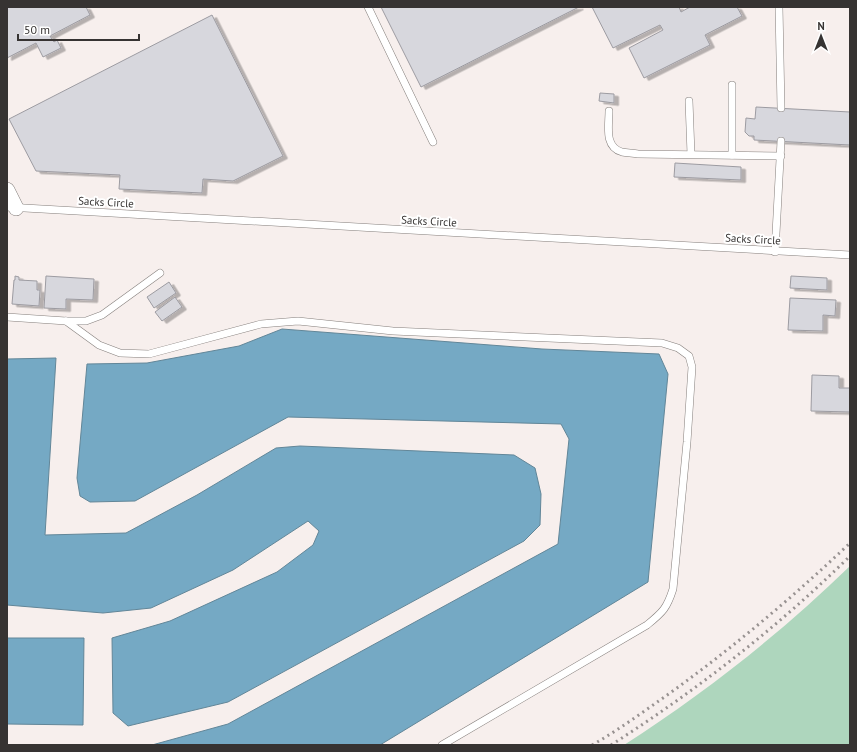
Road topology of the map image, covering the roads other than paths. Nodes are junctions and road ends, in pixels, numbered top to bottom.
1 (368, 7) edge
2 (779, 7) edge
3 (732, 85) dead end
4 (689, 101) dead end
5 (781, 108) dead end
6 (609, 111) dead end
7 (782, 141) dead end
8 (432, 142) dead end
9 (692, 154) junction
10 (732, 155) junction
11 (781, 156) junction
12 (7, 190) edge
13 (12, 207) edge
14 (776, 252) junction
15 (850, 255) edge
16 (160, 273) dead end
17 (7, 317) edge
18 (66, 321) junction
19 (442, 745) edge

1 - 8 lane
2 - 5 lane
3 - 10 lane
4 - 9 lane
6 - 9 lane
7 - 11 lane
9 - 10 lane
10 - 11 lane
11 - 14 lane
12 - 13 street
13 - 14 lane, Sacks Circle
14 - 15 lane, Sacks Circle
16 - 18 lane
17 - 18 lane
18 - 19 lane

